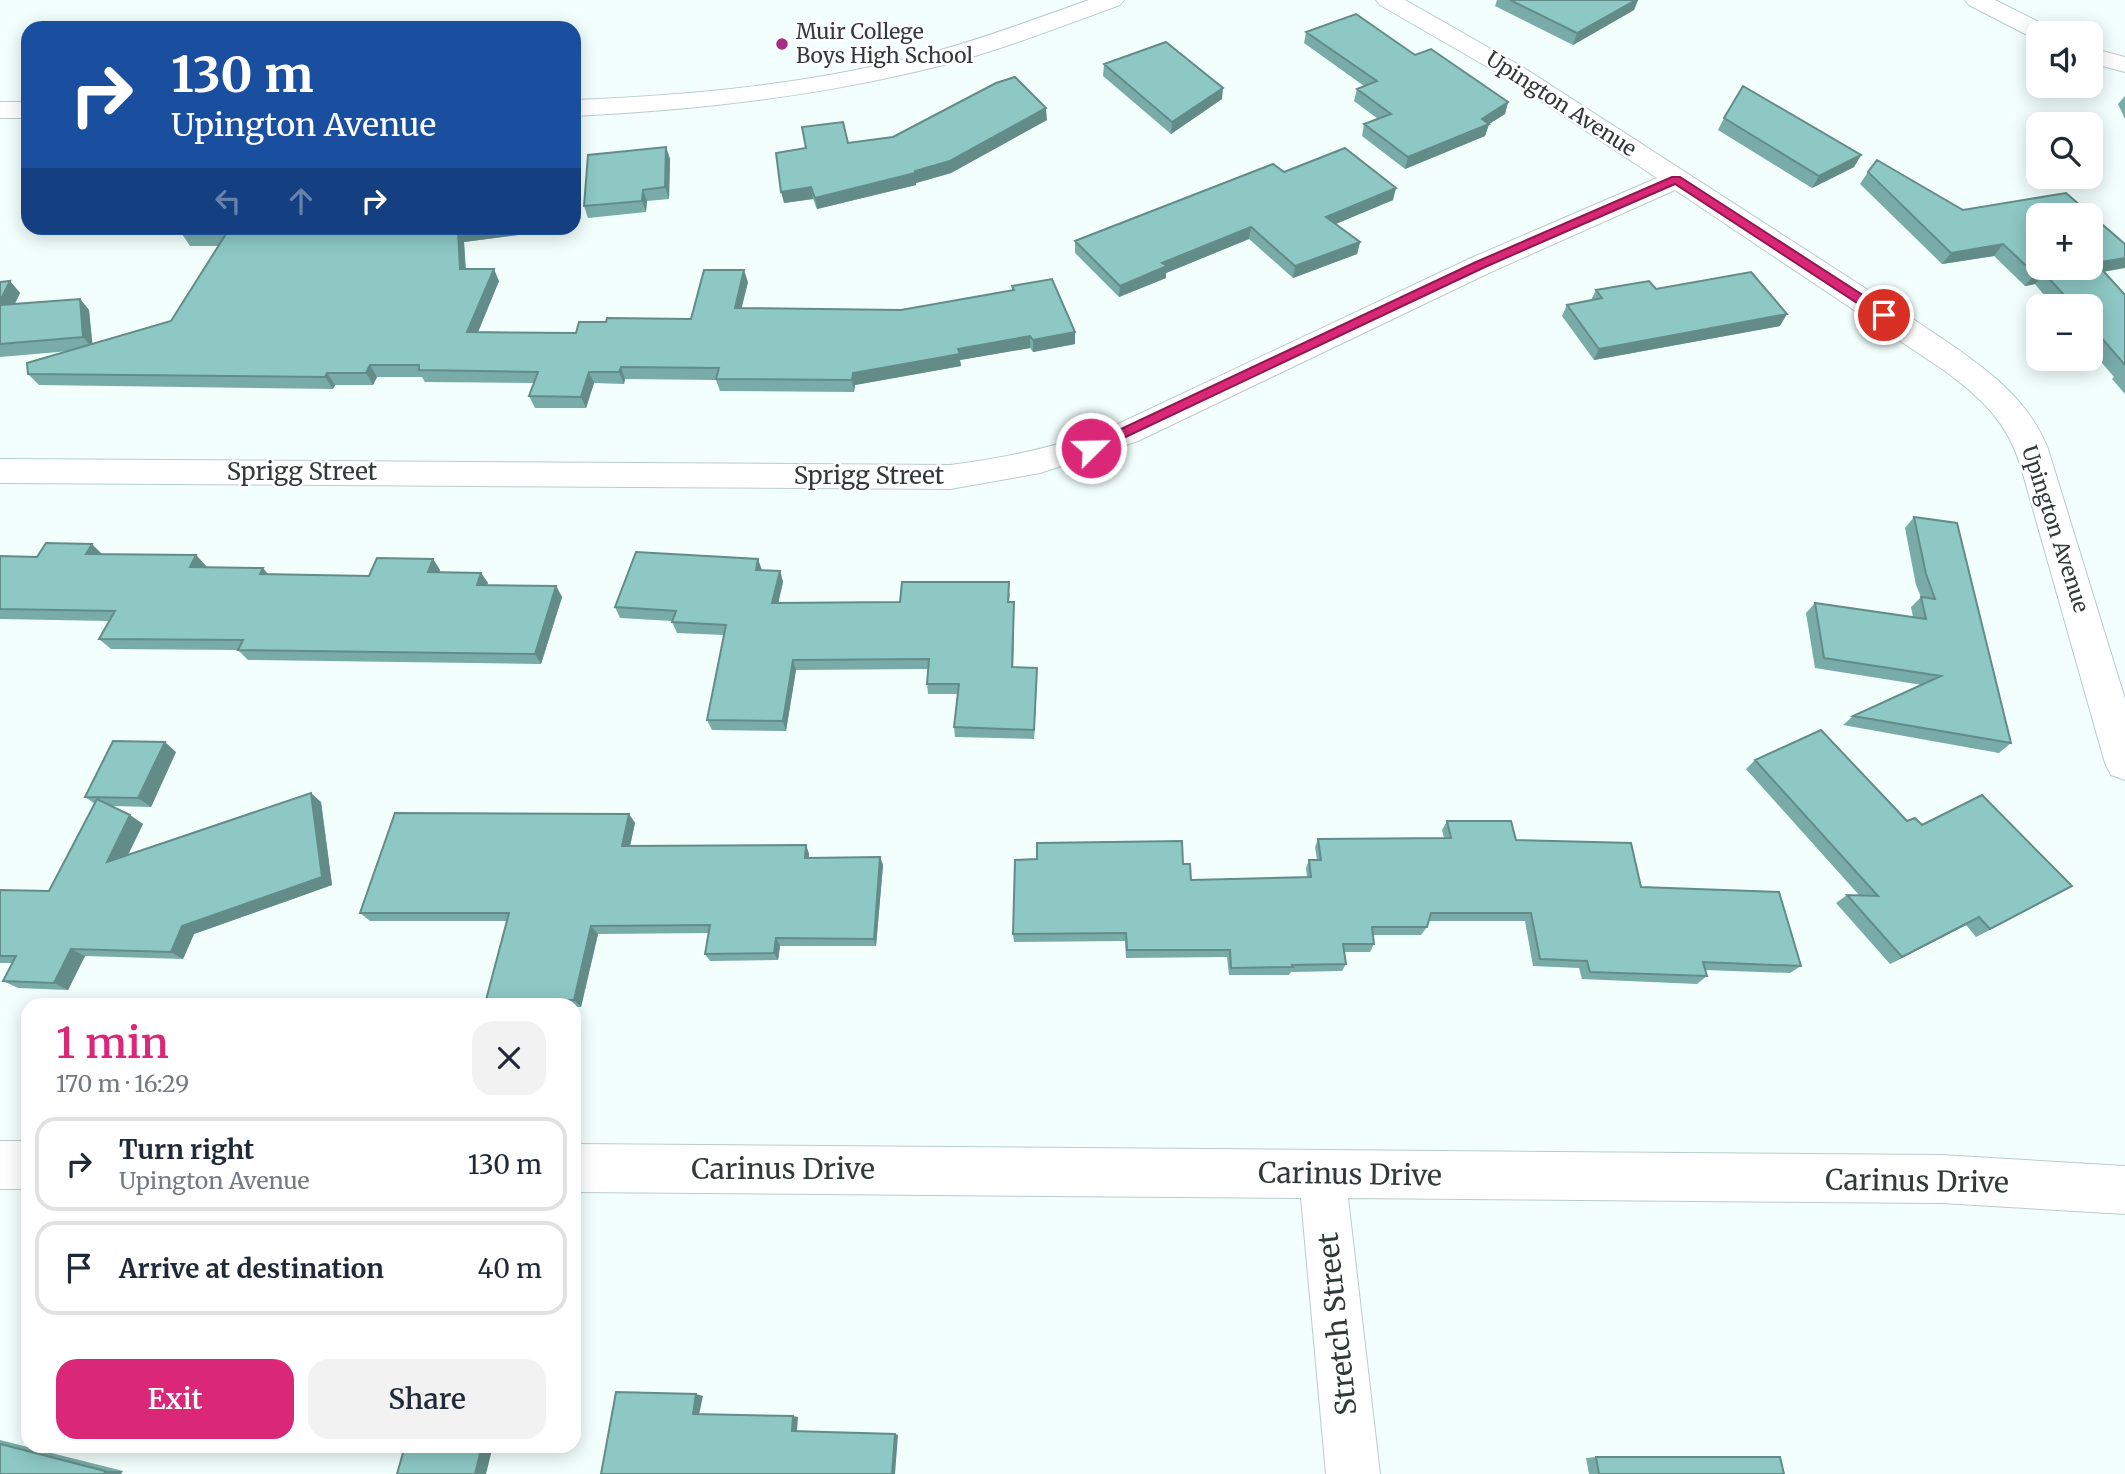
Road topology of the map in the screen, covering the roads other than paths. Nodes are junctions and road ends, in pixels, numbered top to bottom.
1 (1112, 0) edge
2 (1388, 0) edge
3 (1977, 0) edge
4 (2026, 25) edge
5 (2103, 59) edge
6 (2125, 65) edge
7 (581, 108) edge
8 (0, 110) edge
9 (21, 110) edge
10 (1676, 180) junction
11 (0, 471) edge
12 (2125, 763) edge
13 (0, 1165) edge
14 (21, 1165) edge
15 (581, 1168) edge
16 (1322, 1174) junction
17 (2125, 1190) edge
18 (1353, 1474) edge

1 - 7 street
2 - 10 street, Upington Avenue
3 - 4 street
5 - 6 street
8 - 9 street
10 - 11 street, Sprigg Street
10 - 12 street, Upington Avenue
13 - 14 street
15 - 16 street, Carinus Drive
16 - 17 street, Carinus Drive
16 - 18 street, Stretch Street

